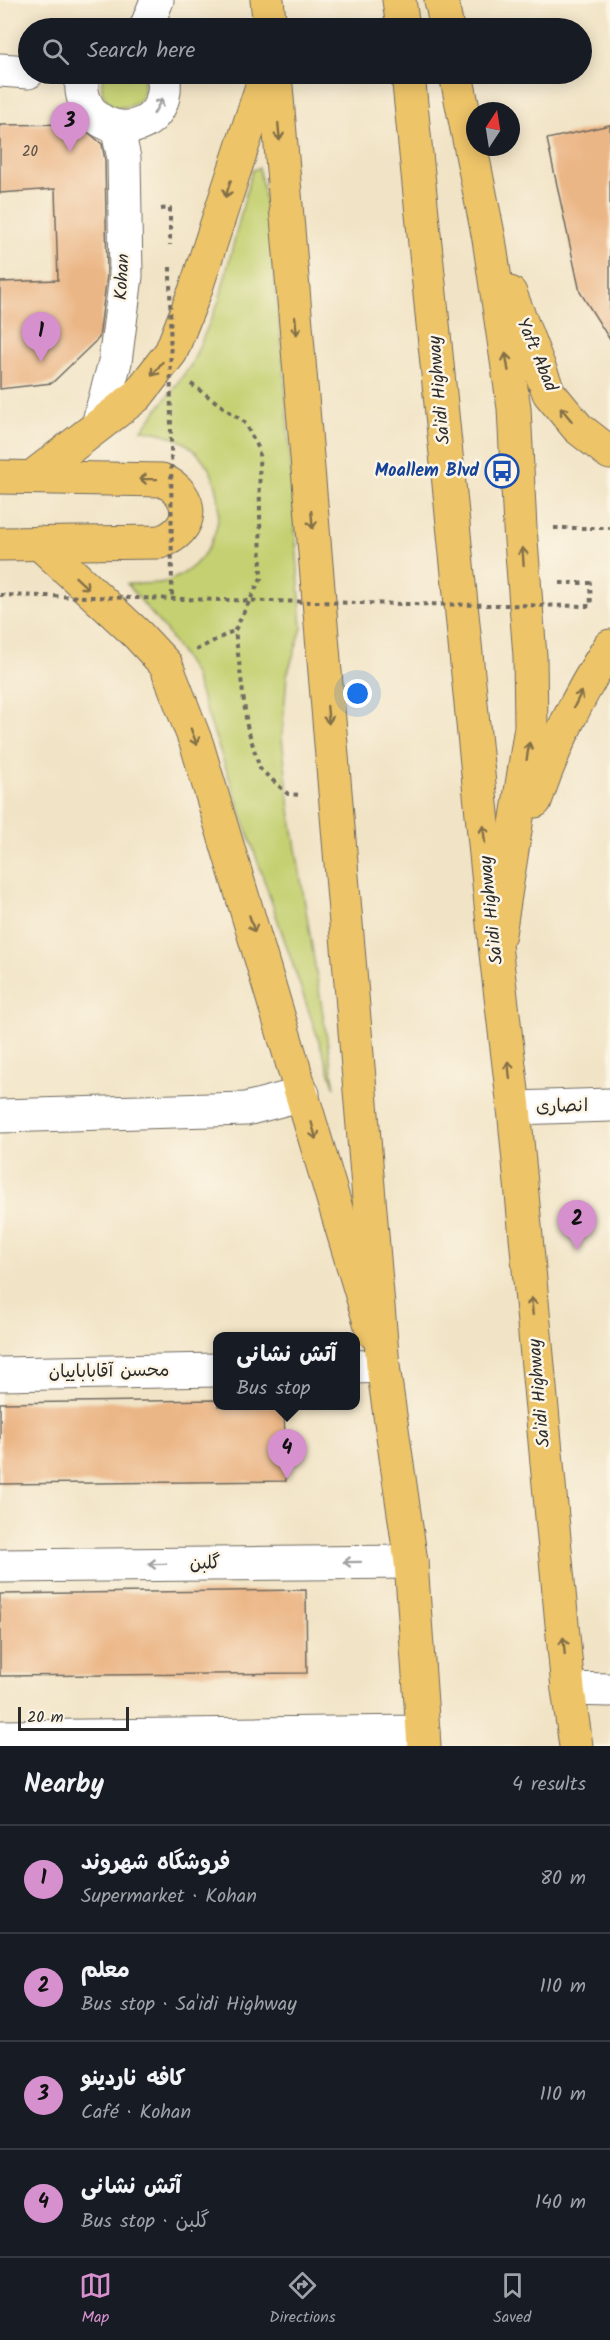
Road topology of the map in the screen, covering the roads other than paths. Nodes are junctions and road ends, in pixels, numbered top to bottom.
1 (157, 0) edge
2 (267, 0) edge
3 (399, 0) edge
4 (441, 0) edge
5 (150, 18) edge
6 (269, 18) edge
7 (402, 18) edge
8 (445, 18) edge
9 (0, 70) edge
10 (18, 71) edge
11 (79, 84) edge
12 (163, 84) edge
13 (263, 84) edge
14 (276, 84) edge
15 (409, 84) edge
16 (458, 84) edge
17 (117, 127) junction
18 (489, 239) junction
19 (98, 425) junction
20 (610, 453) edge
21 (0, 477) edge
22 (32, 477) junction
23 (39, 543) junction
24 (0, 544) edge
25 (610, 646) edge
26 (496, 954) junction
27 (303, 1094) junction
28 (610, 1106) edge
29 (514, 1108) junction
30 (0, 1116) edge
31 (369, 1367) edge
32 (213, 1370) edge
33 (0, 1374) edge
34 (411, 1562) junction
35 (0, 1566) edge
36 (568, 1689) junction
37 (610, 1690) edge
38 (0, 1737) edge
39 (424, 1739) edge
40 (576, 1746) edge

1 - 5 street
2 - 6 main road
3 - 7 main road
4 - 8 main road
9 - 10 street
11 - 17 street
17 -> 12 street
13 -> 19 main road
14 -> 31 main road
26 -> 15 main road, Sa'idi Highway
16 - 18 main road
17 - 19 street, Kohan
20 -> 18 main road, Yaft Abad
26 -> 18 main road
19 - 22 main road
21 - 22 main road
23 -> 22 main road
23 - 24 main road
23 -> 27 main road
26 -> 25 main road
29 -> 26 main road, Sa'idi Highway
27 - 30 street
27 -> 31 main road
28 - 29 street, انصاری
36 -> 29 main road, Sa'idi Highway
31 - 34 main road
32 - 33 street, محسن آقاباباییان
34 -> 35 street, گلبن
34 - 39 main road
36 - 37 street
36 - 40 main road, Sa'idi Highway
38 - 39 street

